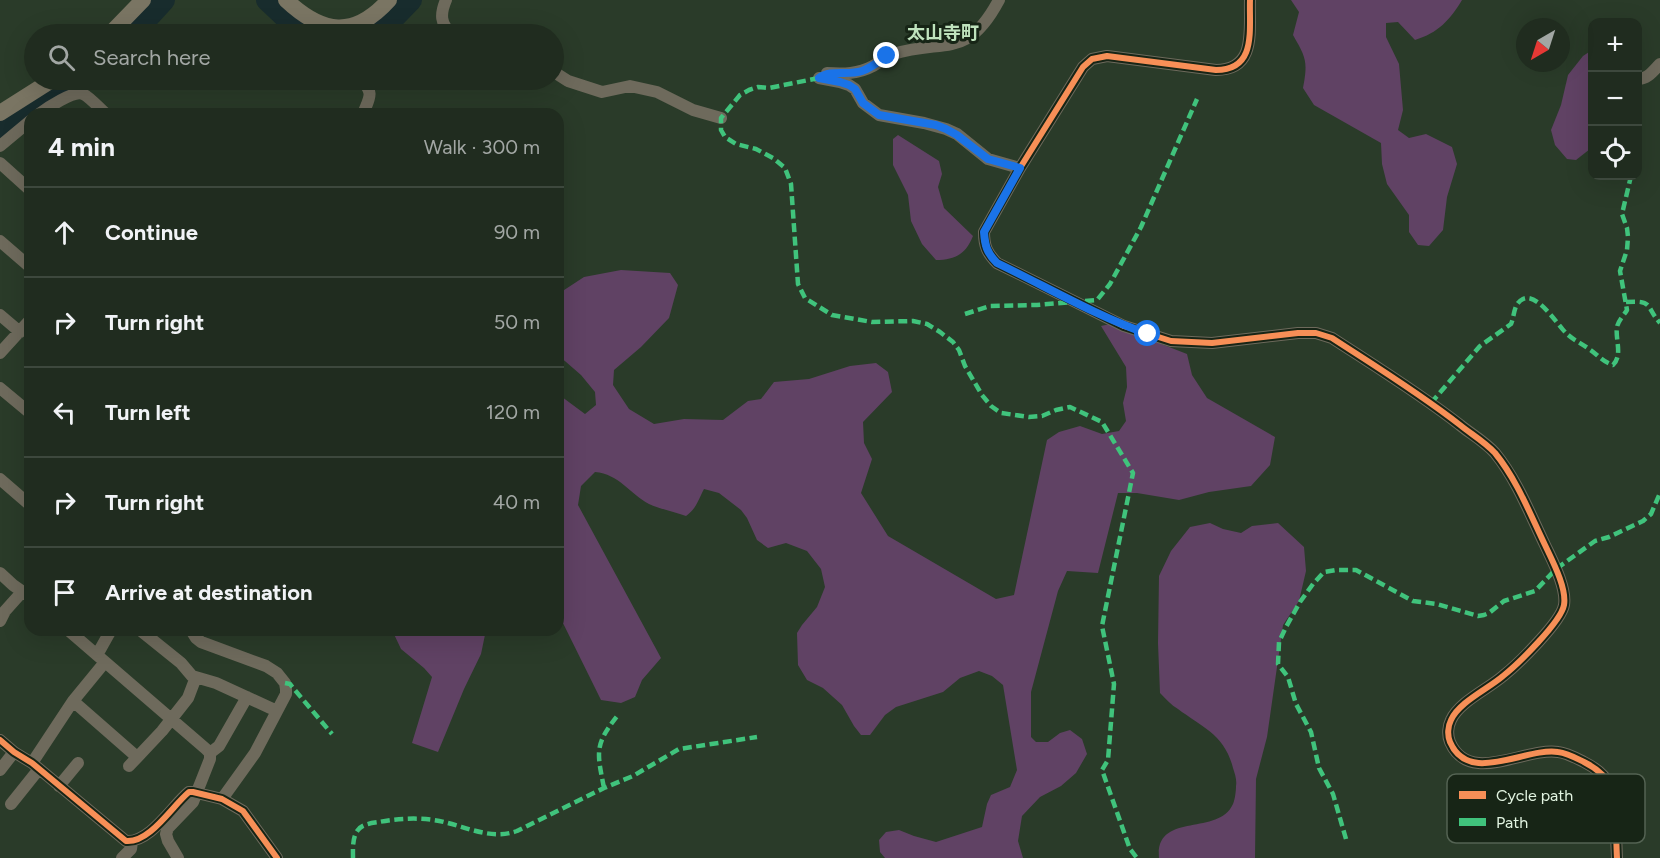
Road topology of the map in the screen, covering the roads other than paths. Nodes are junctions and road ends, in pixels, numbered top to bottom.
1 (143, 0) edge
2 (286, 0) edge
3 (389, 0) edge
4 (446, 0) edge
5 (999, 0) edge
6 (1250, 0) edge
7 (120, 24) edge
8 (323, 24) edge
9 (358, 24) edge
10 (443, 24) edge
11 (1660, 64) edge
12 (564, 78) edge
13 (1642, 79) edge
14 (36, 90) edge
15 (370, 90) edge
16 (47, 108) edge
17 (99, 108) edge
18 (365, 108) edge
19 (0, 113) edge
20 (722, 118) dead end
21 (24, 126) edge
22 (0, 146) edge
23 (0, 163) edge
24 (1020, 168) junction
25 (24, 185) edge
26 (0, 241) edge
27 (24, 262) edge
28 (0, 315) edge
29 (24, 325) edge
30 (24, 328) edge
31 (0, 353) edge
32 (0, 388) edge
33 (24, 408) edge
34 (0, 479) edge
35 (24, 500) edge
36 (0, 573) edge
37 (24, 593) edge
38 (24, 596) edge
39 (0, 621) edge
40 (75, 636) edge
41 (109, 636) edge
42 (147, 636) edge
43 (195, 636) edge
44 (101, 658) junction
45 (196, 677) junction
46 (247, 697) junction
47 (73, 701) junction
48 (278, 711) junction
49 (172, 719) junction
50 (0, 740) edge
51 (14, 752) junction
52 (210, 753) junction
53 (78, 763) dead end
54 (35, 766) junction
55 (0, 770) edge
56 (1602, 774) edge
57 (59, 786) junction
58 (197, 793) junction
59 (222, 799) junction
60 (11, 804) dead end
61 (132, 842) junction
62 (1616, 843) edge
63 (122, 858) edge
64 (178, 858) edge
65 (278, 858) edge
66 (1617, 858) edge

1 - 7 street
2 - 8 street
3 - 9 street
4 - 10 street
5 - 24 street
6 - 24 street
11 - 13 street
12 - 20 street
14 - 19 street
15 - 18 street
16 - 17 street
21 - 22 street
23 - 25 street
24 - 56 street
26 - 27 street
28 - 29 street
30 - 31 street
32 - 33 street
34 - 35 street
36 - 37 street
38 - 39 street
40 - 44 street
41 - 44 street
42 - 45 street
43 - 48 street
44 - 47 street
44 - 49 street
45 - 46 street
45 - 49 street
46 - 48 street
46 - 52 street
47 - 49 street
47 - 54 street
48 - 59 street
49 - 52 street
50 - 51 street
51 - 54 street
51 - 55 street
52 - 58 street
53 - 57 street
54 - 57 street
54 - 60 street
57 - 61 street
58 - 59 street
58 - 61 street
58 - 64 street
59 - 65 street
61 - 63 street
62 - 66 street

